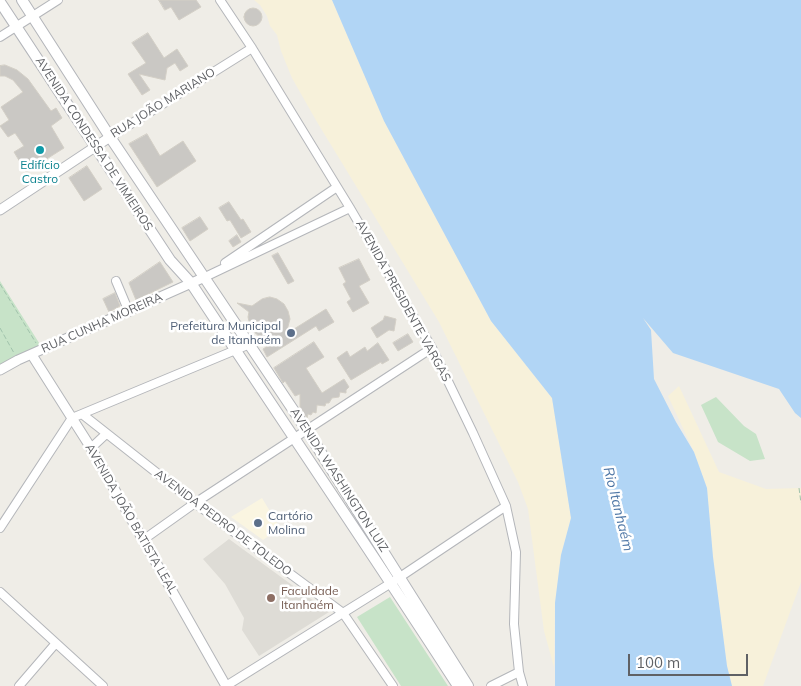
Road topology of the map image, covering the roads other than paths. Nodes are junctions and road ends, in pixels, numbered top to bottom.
1 (22, 0) edge
2 (58, 0) edge
3 (220, 0) edge
4 (0, 2) edge
5 (32, 16) junction
6 (16, 26) junction
7 (0, 37) edge
8 (252, 48) junction
9 (110, 137) junction
10 (94, 146) junction
11 (338, 187) junction
12 (350, 208) junction
13 (0, 210) edge
14 (205, 277) junction
15 (116, 281) dead end
16 (192, 283) junction
17 (129, 312) junction
18 (250, 344) junction
19 (432, 348) junction
20 (235, 350) junction
21 (32, 354) junction
22 (0, 370) edge
23 (82, 414) junction
24 (72, 418) junction
25 (306, 429) junction
26 (106, 434) junction
27 (293, 438) junction
28 (91, 448) junction
29 (195, 503) junction
30 (506, 506) junction
31 (0, 528) edge
32 (143, 540) junction
33 (400, 576) junction
34 (391, 583) junction
35 (0, 592) edge
36 (343, 613) junction
37 (56, 642) junction
38 (519, 672) junction
39 (19, 686) edge
40 (103, 686) edge
41 (226, 686) edge
42 (393, 686) edge
43 (458, 686) edge
44 (468, 686) edge
45 (491, 686) edge
46 (523, 686) edge

1 - 5 main road, AVENIDA CONDESSA DE VIMIEIROS
2 - 5 street
3 - 8 street, AVENIDA PRESIDENTE VARGAS
4 - 6 main road, AVENIDA CONDESSA DE VIMIEIROS
5 - 6 street
5 - 9 main road, AVENIDA CONDESSA DE VIMIEIROS
6 - 7 street
6 - 10 main road, AVENIDA CONDESSA DE VIMIEIROS
8 - 9 street, RUA JOÃO MARIANO
8 - 11 street, AVENIDA PRESIDENTE VARGAS
9 - 10 street, RUA JOÃO MARIANO
9 - 14 main road, AVENIDA CONDESSA DE VIMIEIROS
10 - 13 street, RUA JOÃO MARIANO
10 - 16 main road, AVENIDA CONDESSA DE VIMIEIROS
11 - 12 street, AVENIDA PRESIDENTE VARGAS
11 - 14 street
12 - 14 street
12 - 19 street, AVENIDA PRESIDENTE VARGAS
14 - 16 street, RUA CUNHA MOREIRA
14 - 18 main road, AVENIDA WASHINGTON LUIZ
15 - 17 street
16 - 17 street, RUA CUNHA MOREIRA
16 - 20 main road, AVENIDA WASHINGTON LUIZ
17 - 21 street, RUA CUNHA MOREIRA
18 - 20 street
18 - 25 main road, AVENIDA WASHINGTON LUIZ
19 - 25 street
19 - 30 street, AVENIDA PRESIDENTE VARGAS
20 - 23 street
20 - 27 main road, AVENIDA WASHINGTON LUIZ
21 - 22 street, RUA CUNHA MOREIRA
21 - 24 street, AVENIDA JOÃO BATISTA LEAL
23 - 24 street
23 - 26 street, AVENIDA PEDRO DE TOLEDO
24 - 28 street, AVENIDA JOÃO BATISTA LEAL
24 - 31 street
25 - 27 street
25 - 33 main road, AVENIDA WASHINGTON LUIZ
26 - 28 street
26 - 29 street, AVENIDA PEDRO DE TOLEDO
27 - 29 street
27 - 34 main road, AVENIDA WASHINGTON LUIZ
28 - 32 street, AVENIDA JOÃO BATISTA LEAL
29 - 32 street
29 - 36 street, AVENIDA PEDRO DE TOLEDO
30 - 33 street
30 - 38 street, AVENIDA PRESIDENTE VARGAS
32 - 41 street, AVENIDA JOÃO BATISTA LEAL
33 - 34 street
33 - 44 main road, AVENIDA WASHINGTON LUIZ
34 - 36 street
34 - 43 main road, AVENIDA WASHINGTON LUIZ
35 - 37 street
36 - 41 street
36 - 42 street, AVENIDA PEDRO DE TOLEDO
37 - 39 street
37 - 40 street
38 - 45 street
38 - 46 street, AVENIDA PRESIDENTE VARGAS

